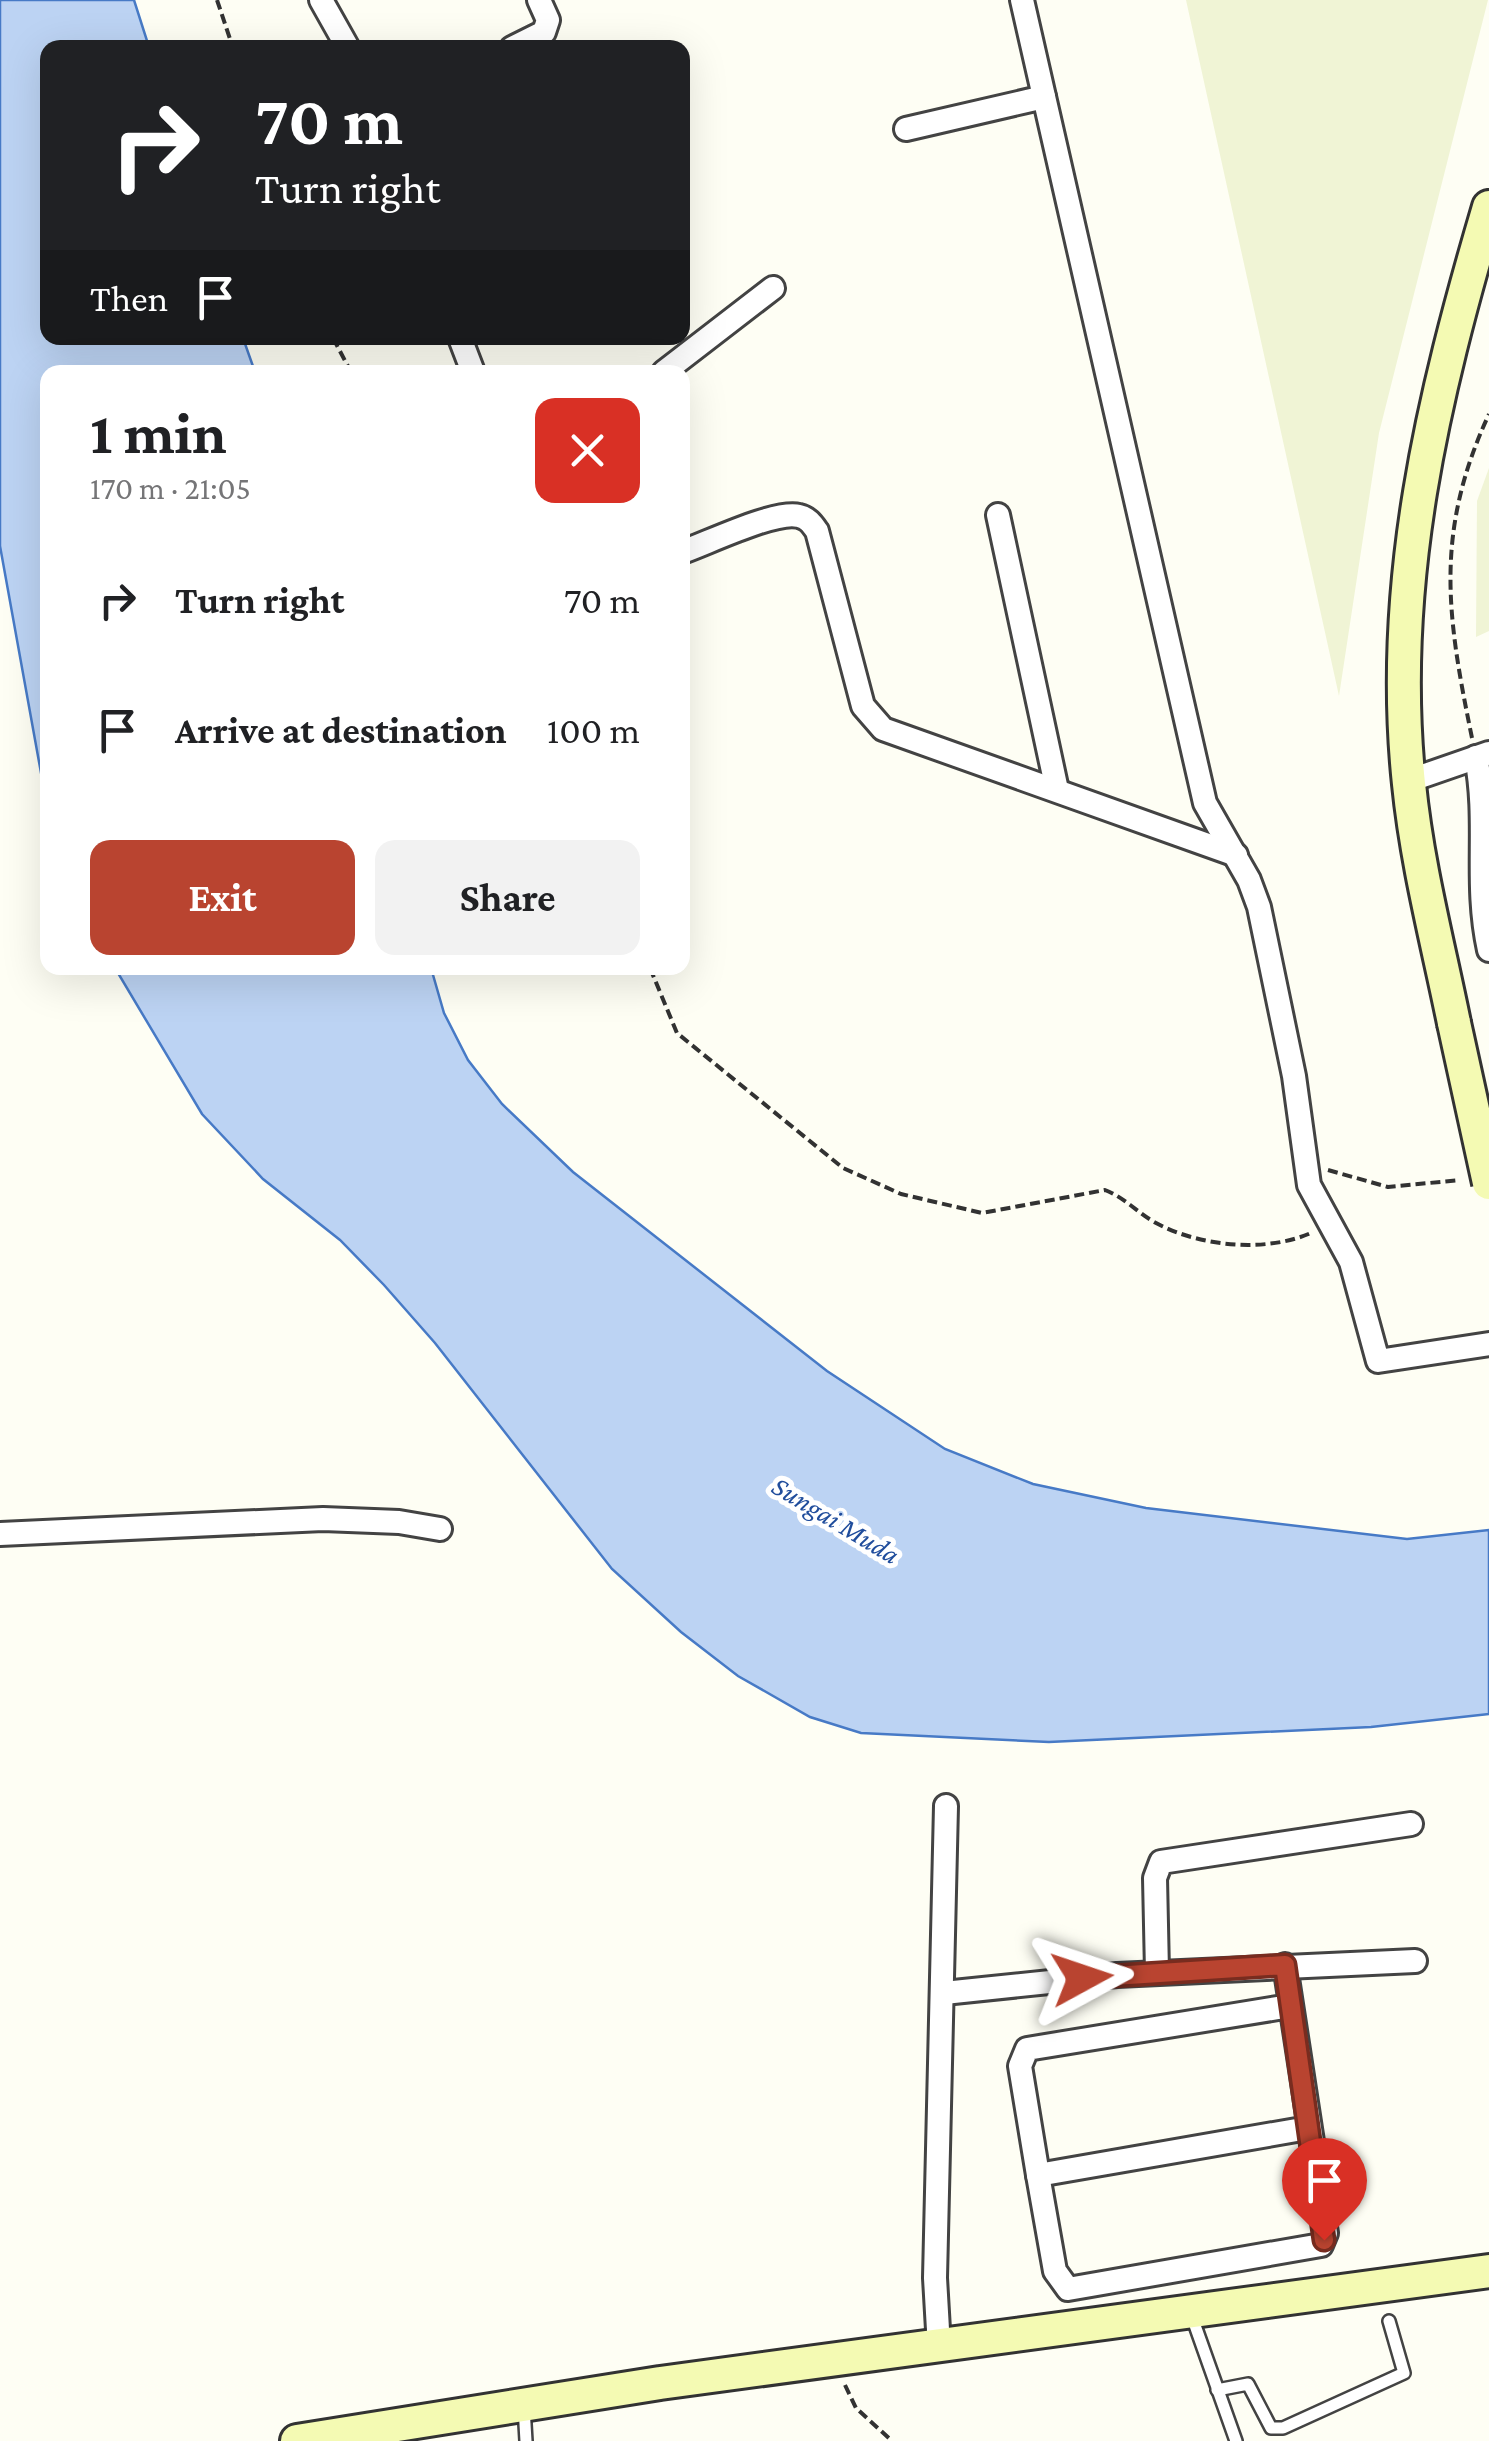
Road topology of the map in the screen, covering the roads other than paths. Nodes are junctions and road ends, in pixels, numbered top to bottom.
1 (540, 0) edge
2 (1022, 0) edge
3 (330, 2) edge
4 (345, 40) edge
5 (528, 40) edge
6 (1044, 97) junction
7 (906, 129) dead end
8 (1489, 207) edge
9 (773, 288) dead end
10 (673, 365) edge
11 (998, 516) dead end
12 (690, 549) edge
13 (1483, 755) edge
14 (1408, 781) junction
15 (1057, 790) junction
16 (1236, 855) junction
17 (1489, 950) edge
18 (1480, 1181) edge
19 (1489, 1344) edge
20 (440, 1529) dead end
21 (0, 1534) edge
22 (946, 1806) dead end
23 (1411, 1824) dead end
24 (1415, 1961) dead end
25 (1285, 1965) junction
26 (1157, 1972) junction
27 (944, 1992) junction
28 (1290, 2006) junction
29 (1308, 2128) junction
30 (1038, 2174) junction
31 (1489, 2271) edge
32 (1191, 2314) junction
33 (1390, 2321) dead end
34 (939, 2348) junction
35 (1217, 2390) junction
36 (524, 2402) junction
37 (297, 2441) edge
38 (526, 2441) edge
39 (1236, 2441) edge

1 - 5 street
2 - 6 street
3 - 4 street
6 - 7 street
6 - 16 street
8 - 14 main road
9 - 10 street
11 - 15 street
12 - 15 street
13 - 14 street
13 - 17 street
14 - 18 main road, bridge
15 - 16 street
16 - 19 street
20 - 21 street
22 - 27 street
23 - 26 street
24 - 25 street
25 - 26 street
25 - 28 street
26 - 27 street
27 - 34 street
28 - 29 street
28 - 30 street
29 - 30 street
29 - 30 street
31 - 32 main road
32 - 34 main road
32 - 35 lane
33 - 35 lane
34 - 36 main road
35 - 39 lane
36 - 37 main road
36 - 38 lane

